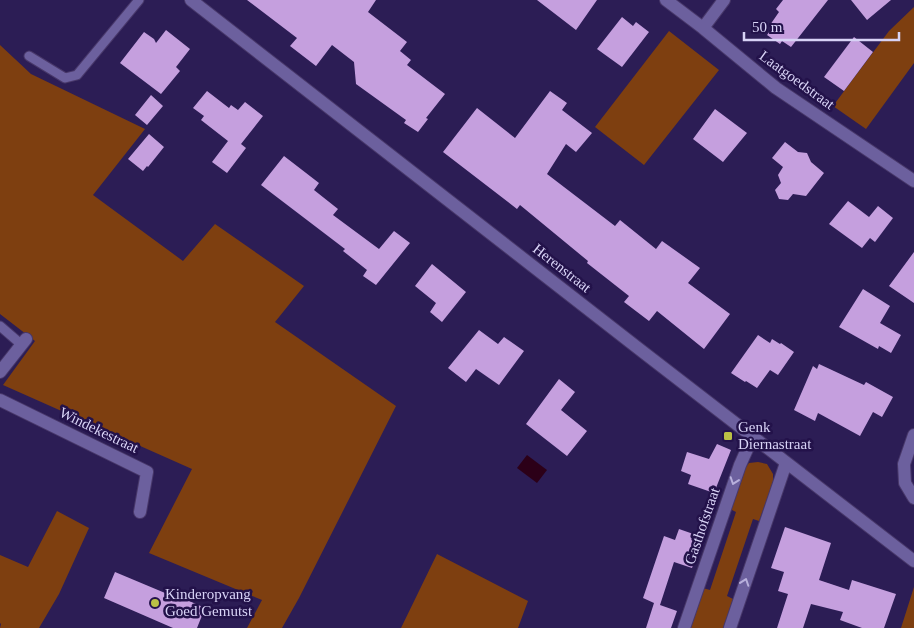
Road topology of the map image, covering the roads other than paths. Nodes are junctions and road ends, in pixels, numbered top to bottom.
1 (139, 0) edge
2 (191, 0) edge
3 (666, 0) edge
4 (724, 0) edge
5 (205, 4) edge
6 (703, 28) junction
7 (29, 56) dead end
8 (914, 181) edge
9 (0, 326) edge
10 (24, 342) joint
11 (0, 372) edge
12 (0, 400) edge
13 (914, 435) edge
14 (753, 436) junction
15 (786, 463) junction
16 (914, 498) edge
17 (140, 512) dead end
18 (914, 561) edge
19 (684, 628) edge
20 (730, 628) edge

1 - 7 lane
2 - 5 street, Herenstraat
3 - 6 street, Laatgoedstraat
4 - 6 street
5 - 14 street, Herenstraat
6 - 8 street, Laatgoedstraat
9 - 10 lane
10 - 11 street
12 - 17 street, Windekestraat
13 - 16 street
14 - 15 street, Herenstraat
14 -> 19 street, Gasthofstraat
15 - 18 street, Herenstraat
20 -> 15 street

